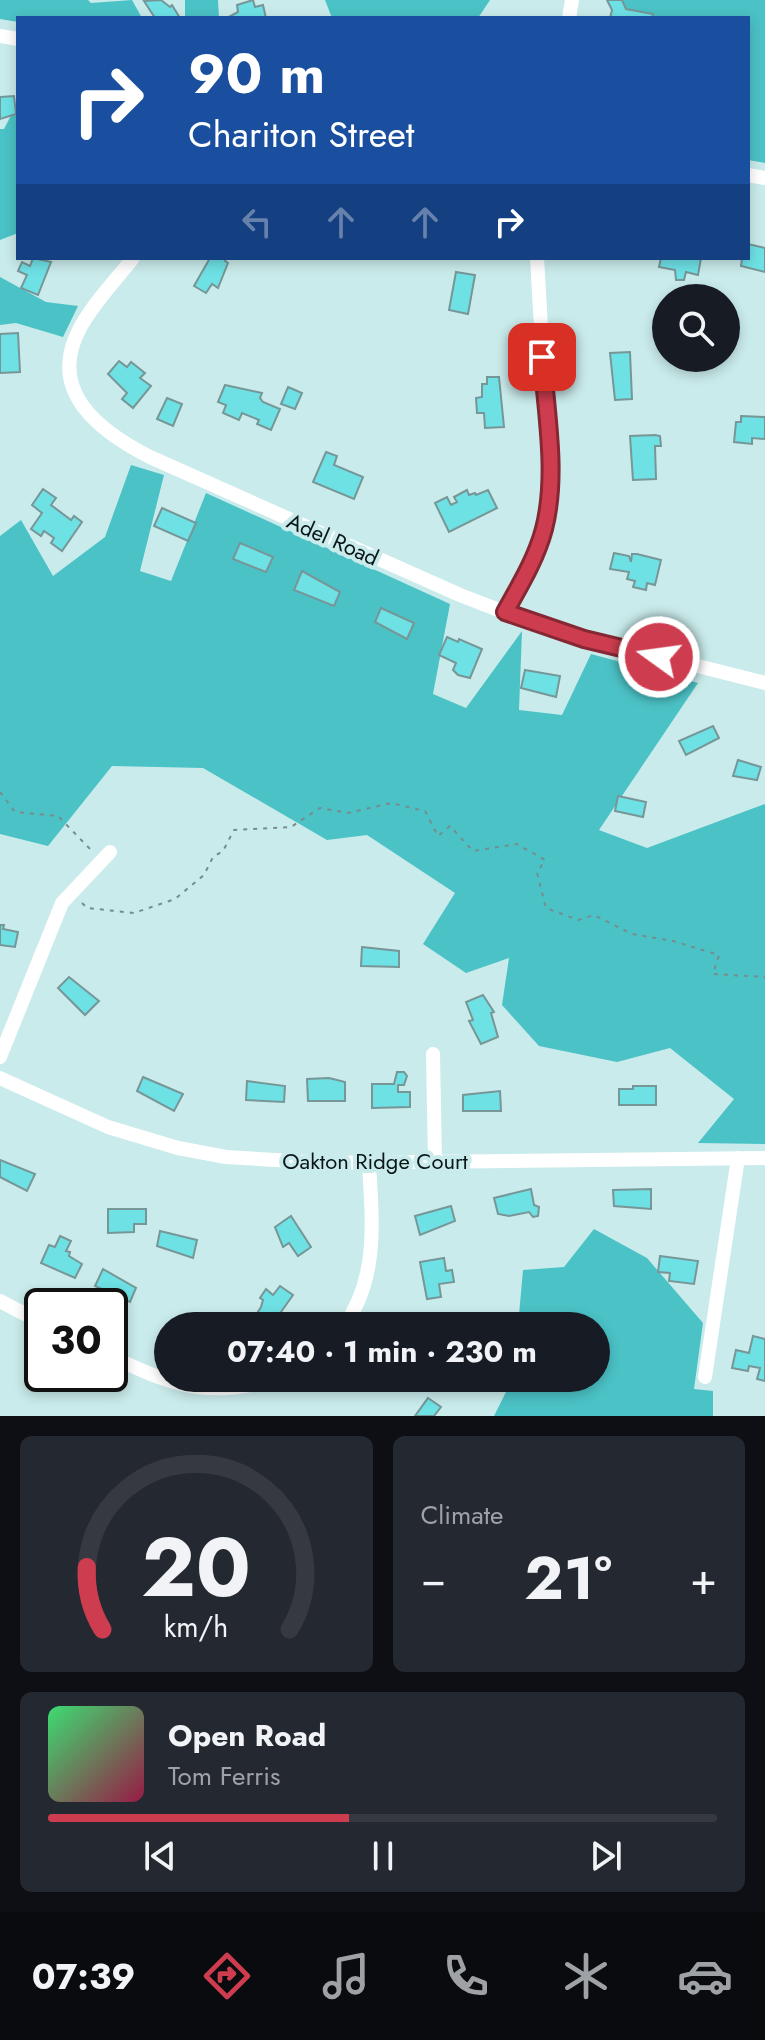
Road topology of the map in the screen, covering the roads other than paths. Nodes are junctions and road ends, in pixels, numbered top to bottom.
1 (131, 260) edge
2 (537, 260) edge
3 (505, 612) junction
4 (765, 683) edge
5 (106, 856) road end
6 (433, 1054) dead end
7 (0, 1057) edge
8 (0, 1078) edge
9 (738, 1158) junction
10 (765, 1158) edge
11 (435, 1162) junction
12 (369, 1163) junction
13 (0, 1301) edge
14 (353, 1312) edge
15 (24, 1314) edge
16 (128, 1363) edge
17 (154, 1374) edge
18 (705, 1377) dead end

1 - 3 street, Adel Road
2 - 3 street
3 - 4 street, Adel Road
5 - 7 street
6 - 11 street
8 - 12 street, Oakton Ridge Court
9 - 10 street, Oakton Ridge Court
9 - 11 street, Oakton Ridge Court
9 - 18 street
11 - 12 street, Oakton Ridge Court
12 - 14 street
13 - 15 street
16 - 17 street

